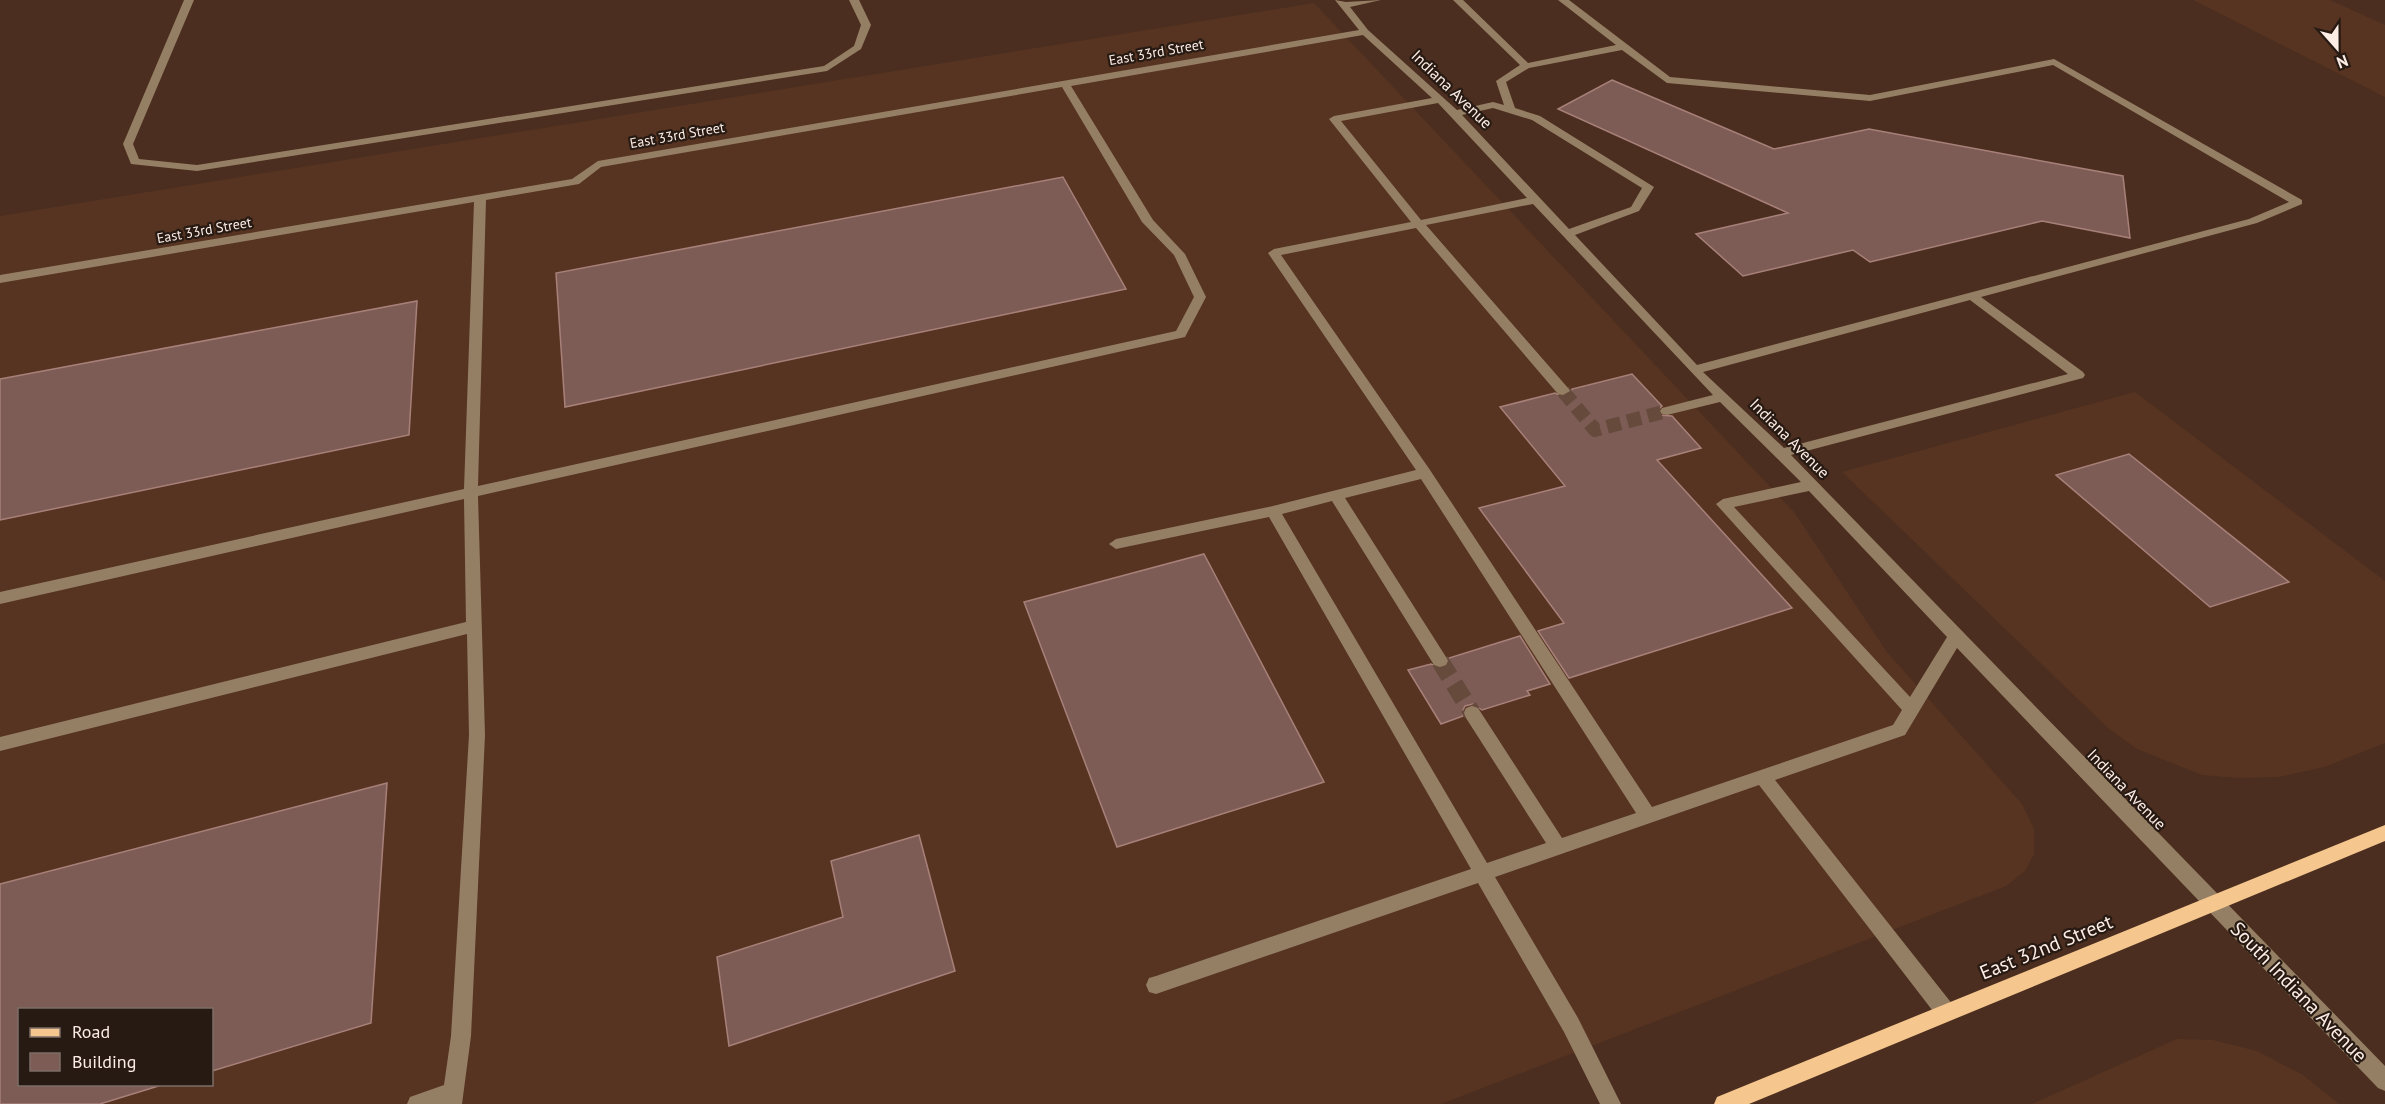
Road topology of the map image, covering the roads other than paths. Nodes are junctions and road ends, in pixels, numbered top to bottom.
1 (189, 0) edge
2 (854, 0) edge
3 (1376, 0) edge
4 (1458, 0) edge
5 (1563, 0) edge
6 (1342, 3) edge
7 (1365, 32) junction
8 (1622, 47) junction
9 (1526, 66) junction
10 (1064, 83) junction
11 (1440, 100) junction
12 (1511, 111) junction
13 (1455, 114) junction
14 (480, 198) junction
15 (1535, 200) junction
16 (1419, 224) junction
17 (1567, 234) junction
18 (0, 279) edge
19 (1972, 296) junction
20 (1694, 370) junction
21 (1563, 391) tunnel mouth
22 (1723, 397) junction
23 (1667, 411) tunnel mouth
24 (1781, 453) junction
25 (1425, 473) junction
26 (1812, 485) junction
27 (471, 492) junction
28 (1336, 496) junction
29 (1273, 511) junction
30 (1116, 544) dead end
31 (0, 598) edge
32 (473, 626) junction
33 (1956, 636) junction
34 (1440, 661) tunnel mouth
35 (1911, 709) junction
36 (1472, 713) tunnel mouth
37 (0, 744) edge
38 (1763, 777) junction
39 (1648, 816) junction
40 (2385, 833) edge
41 (1558, 847) junction
42 (1483, 872) junction
43 (2213, 904) junction
44 (1156, 984) dead end
45 (1946, 1012) junction
46 (2385, 1081) edge
47 (453, 1098) edge
48 (417, 1104) edge
49 (1611, 1104) edge
50 (1724, 1104) edge

1 - 2 street
3 - 6 street
4 - 9 street
5 - 8 street
6 - 7 street, Indiana Avenue
7 - 10 street, East 33rd Street
7 - 11 street, Indiana Avenue
8 - 9 street
8 - 19 street
9 - 12 street
10 - 14 street, East 33rd Street
10 - 27 street
11 - 13 street, Indiana Avenue
11 - 16 street
12 - 13 street
12 - 17 street
13 - 15 street, Indiana Avenue
14 - 18 street, East 33rd Street
14 - 27 street
15 - 16 street
15 - 17 street, Indiana Avenue
16 - 21 street
16 - 25 street
17 - 20 street, Indiana Avenue
19 - 20 street
19 - 24 street
20 - 22 street, Indiana Avenue
22 - 23 street
22 - 24 street, Indiana Avenue
24 - 26 street, Indiana Avenue
25 - 28 street
25 - 39 street
26 - 33 street, Indiana Avenue
26 - 35 street
27 - 31 street
27 - 32 street
28 - 29 street
28 - 34 street
29 - 30 street
29 - 42 street
32 - 37 street
32 - 47 street
33 - 35 street
33 - 43 street, Indiana Avenue
35 - 38 street
36 - 41 street
38 - 39 street
38 - 45 street
39 - 41 street
40 - 43 main road, East 32nd Street
41 - 42 street
42 - 44 street
42 - 49 street
43 - 45 main road, East 32nd Street
43 - 46 street, South Indiana Avenue
45 - 50 main road, East 32nd Street
47 - 48 street

